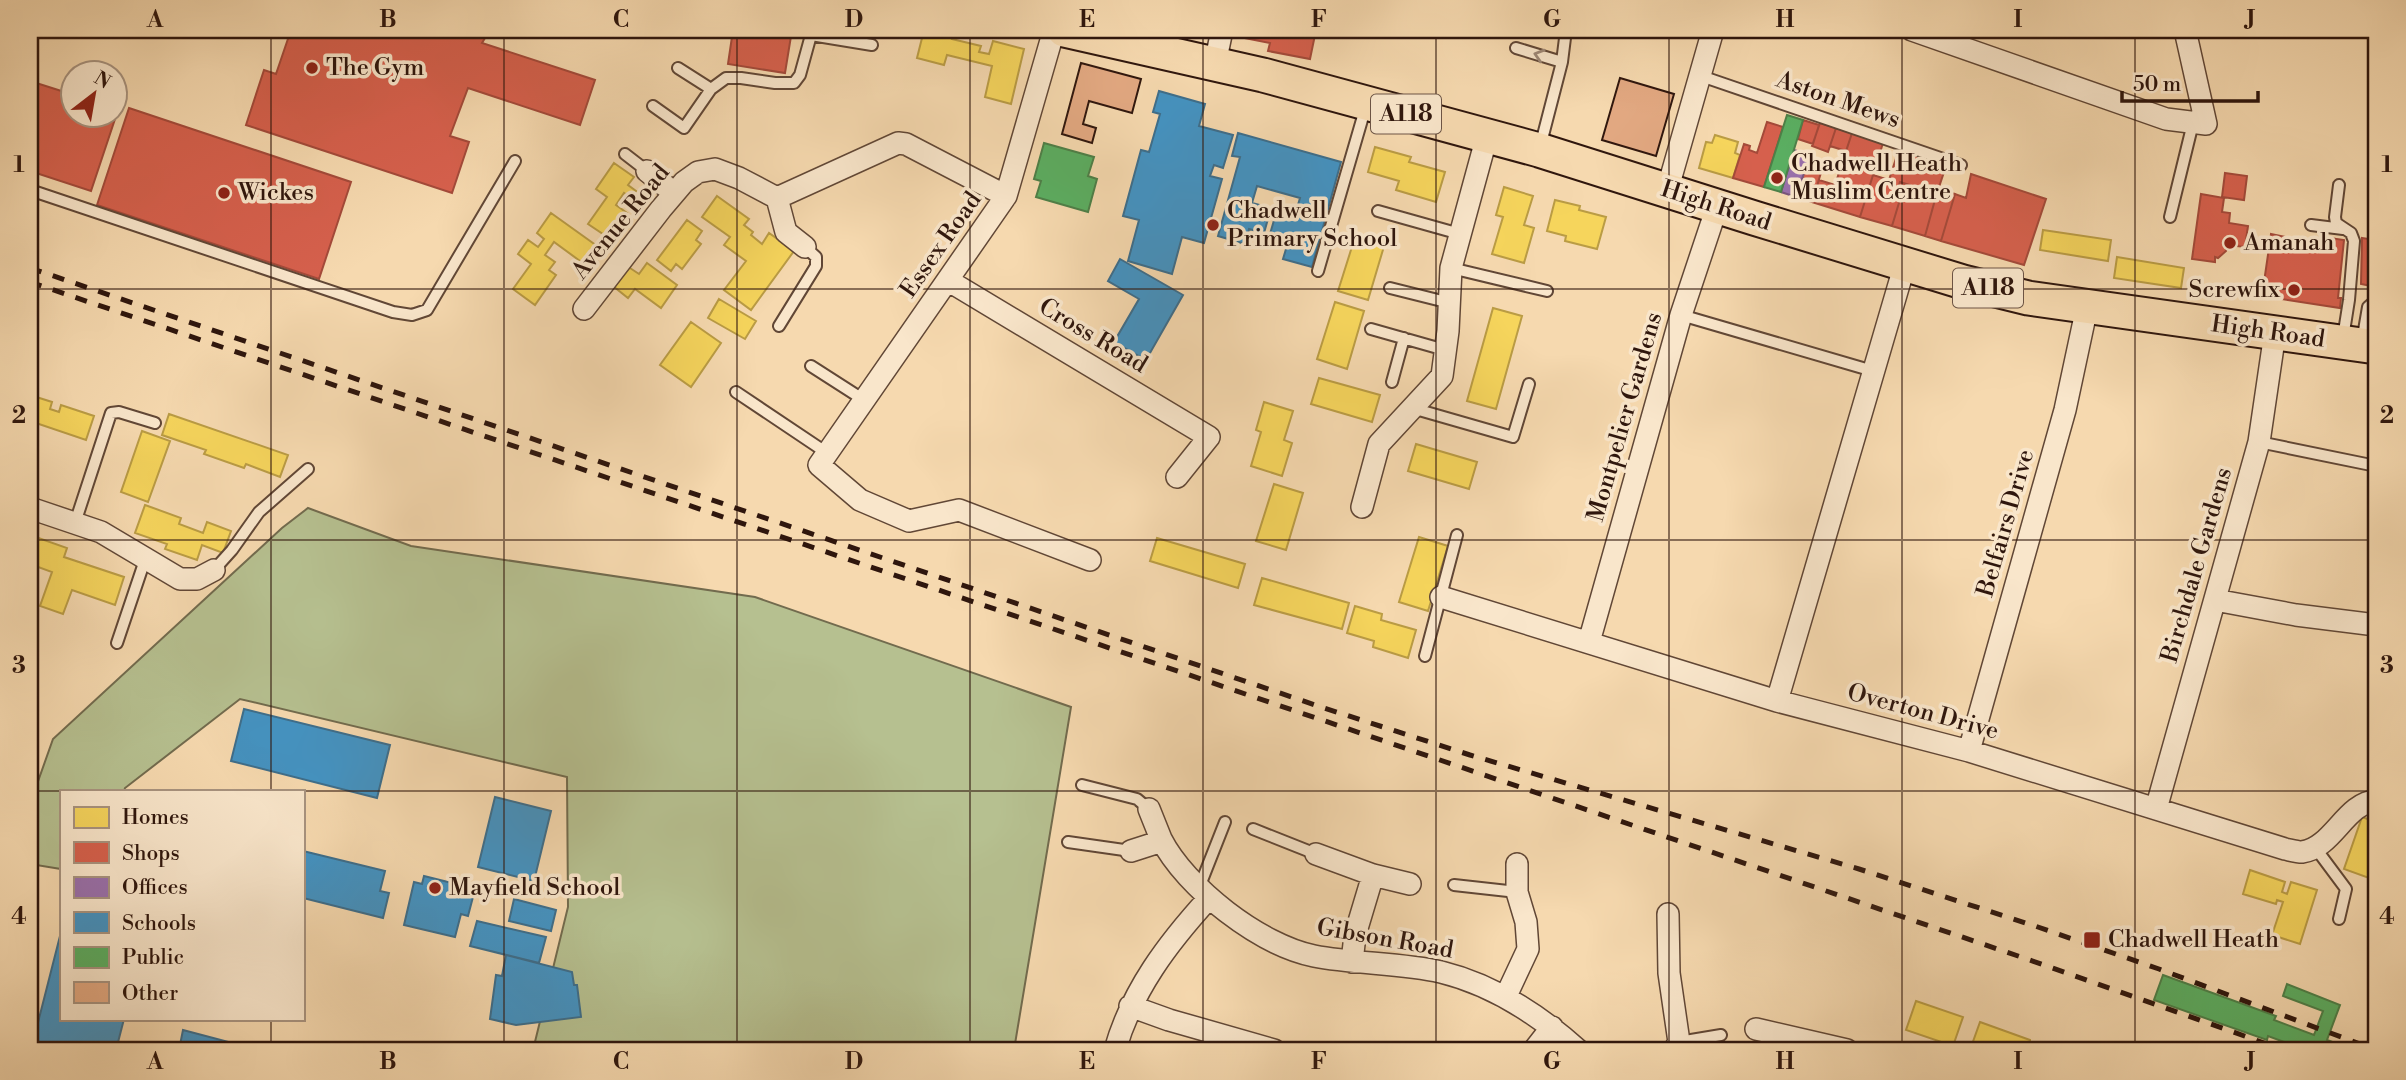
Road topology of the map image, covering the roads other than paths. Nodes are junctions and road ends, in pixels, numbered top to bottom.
1 (1054, 30) edge
2 (1063, 30) edge
3 (1222, 30) edge
4 (1566, 30) edge
5 (1713, 30) edge
6 (1912, 30) edge
7 (2185, 30) edge
8 (809, 32) edge
9 (872, 45) dead end
10 (1516, 48) dead end
11 (1562, 62) junction
12 (1215, 64) junction
13 (678, 68) dead end
14 (1701, 76) junction
15 (711, 89) junction
16 (1366, 103) junction
17 (653, 106) dead end
18 (2200, 124) junction
19 (1487, 136) junction
20 (1539, 150) junction
21 (625, 153) dead end
22 (515, 162) dead end
23 (1961, 165) dead end
24 (647, 171) joint
25 (2339, 186) dead end
26 (30, 190) edge
27 (1667, 191) junction
28 (674, 193) junction
29 (1006, 196) junction
30 (777, 198) junction
31 (1717, 207) junction
32 (1378, 211) dead end
33 (2170, 216) dead end
34 (2311, 225) dead end
35 (2344, 229) junction
36 (1460, 234) junction
37 (805, 247) joint
38 (1905, 264) junction
39 (1451, 268) junction
40 (1318, 271) dead end
41 (949, 281) junction
42 (1390, 288) dead end
43 (1547, 291) dead end
44 (2376, 300) edge
45 (1450, 303) junction
46 (2087, 307) junction
47 (584, 309) dead end
48 (1681, 315) junction
49 (779, 326) dead end
50 (1371, 329) dead end
51 (2275, 333) junction
52 (1404, 338) junction
53 (2360, 345) edge
54 (1445, 350) junction
55 (811, 366) dead end
56 (1874, 371) junction
57 (1392, 382) dead end
58 (1529, 384) dead end
59 (736, 392) dead end
60 (864, 400) junction
61 (1412, 408) junction
62 (155, 423) dead end
63 (2259, 442) junction
64 (823, 459) junction
65 (2376, 466) edge
66 (308, 469) dead end
67 (1177, 477) dead end
68 (1362, 507) dead end
69 (30, 508) edge
70 (75, 523) junction
71 (1457, 536) dead end
72 (146, 557) junction
73 (1090, 560) dead end
74 (214, 570) joint
75 (1441, 597) junction
76 (2215, 600) junction
77 (2376, 625) edge
78 (1589, 642) junction
79 (117, 643) dead end
80 (1425, 656) dead end
81 (1777, 701) junction
82 (1969, 751) junction
83 (1082, 785) dead end
84 (2376, 801) edge
85 (1149, 809) joint
86 (2156, 809) junction
87 (1225, 822) dead end
88 (1253, 830) dead end
89 (1162, 841) junction
90 (1068, 842) dead end
91 (2314, 846) junction
92 (1130, 851) joint
93 (1316, 854) joint
94 (1517, 864) dead end
95 (1373, 875) junction
96 (1410, 884) dead end
97 (1454, 885) dead end
98 (1517, 892) junction
99 (1204, 893) junction
100 (1668, 914) dead end
101 (2339, 919) dead end
102 (1352, 962) junction
103 (1506, 996) junction
104 (1130, 1006) junction
105 (1552, 1027) junction
106 (1756, 1029) dead end
107 (1721, 1035) dead end
108 (1677, 1046) edge
109 (1818, 1046) edge
110 (1115, 1050) edge
111 (1274, 1050) edge
112 (1534, 1050) edge
113 (1577, 1050) edge
114 (1847, 1050) edge

1 - 29 street, Essex Road
2 - 12 main road, High Road / A118
3 - 12 street
4 - 11 lane
5 - 14 street
6 - 18 street
7 - 18 street
8 - 9 lane
8 - 15 lane
11 -> 10 lane
11 - 20 lane
12 - 16 main road, High Road / A118
13 - 15 lane
14 - 23 lane, Aston Mews
14 - 27 street
15 - 17 lane
16 - 19 main road, High Road / A118
16 - 40 lane
18 - 33 lane
19 - 20 main road, High Road / A118
19 - 36 street
20 - 27 main road, High Road / A118
21 - 24 lane
22 - 26 lane
24 - 28 street
25 - 35 lane
27 - 31 main road, High Road / A118
28 - 30 street, Avenue Road
28 - 47 street, Avenue Road
29 - 30 street
29 - 41 street, Essex Road
30 - 37 street
31 - 38 main road, High Road / A118
31 - 48 street, Montpelier Gardens
32 - 36 lane
34 - 35 lane
35 - 53 lane
36 - 39 street
37 - 49 lane
38 - 46 main road, High Road / A118
38 - 56 street
39 - 43 lane
39 - 45 street
41 - 60 street, Essex Road
41 - 67 street, Cross Road
42 - 45 lane
44 - 53 lane
45 - 54 street
46 - 51 main road, High Road / A118
46 - 82 street, Belfairs Drive
48 - 56 lane
48 - 78 street, Montpelier Gardens
50 - 52 lane
51 - 53 main road, High Road / A118
51 - 63 street, Birchdale Gardens
52 - 54 lane
52 - 57 lane
54 - 61 street
55 - 60 lane
56 - 81 street
58 - 61 lane
59 - 64 lane
60 - 64 street, Essex Road
61 - 68 street
62 - 70 lane
63 - 65 lane
63 - 76 street, Birchdale Gardens
64 - 73 street
66 - 74 lane
69 - 70 street
70 - 72 street
71 - 75 lane
72 - 74 street
72 - 79 lane
75 - 78 street, Overton Drive
75 - 80 lane
76 - 77 street
76 - 86 street, Birchdale Gardens
78 - 81 street, Overton Drive
81 - 82 street, Overton Drive
82 - 86 street, Overton Drive
83 - 85 lane
84 - 91 street
85 - 89 street, Gibson Road
86 - 91 street, Overton Drive
87 - 99 lane
88 - 93 lane
89 - 92 street
89 - 99 street, Gibson Road
90 - 92 lane
91 - 101 lane
93 - 95 street
94 - 98 street
95 - 96 street
95 - 102 street
97 - 98 lane
98 - 103 street
99 - 102 street, Gibson Road
99 - 104 street
100 - 108 street
102 - 103 street, Gibson Road
103 - 105 street, Gibson Road
104 - 110 street
104 - 111 street
105 - 112 street
105 - 113 street, Gibson Road
106 - 109 street
107 - 108 lane
109 - 114 street

